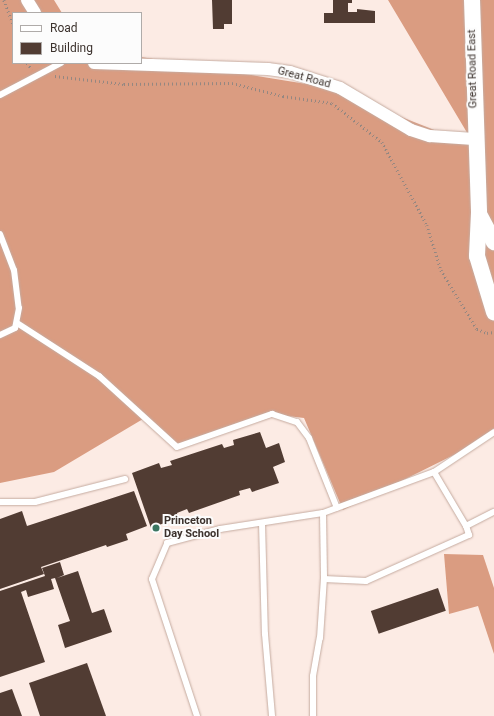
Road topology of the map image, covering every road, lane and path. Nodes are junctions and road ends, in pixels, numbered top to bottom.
1 (4, 0) edge
2 (27, 0) edge
3 (472, 0) edge
4 (34, 12) edge
5 (12, 21) edge
6 (28, 64) edge
7 (59, 64) edge
8 (123, 64) edge
9 (38, 74) junction
10 (0, 95) edge
11 (474, 139) junction
12 (479, 213) junction
13 (0, 234) edge
14 (494, 242) edge
15 (494, 312) edge
16 (17, 323) junction
17 (494, 332) edge
18 (0, 335) edge
19 (494, 432) edge
20 (434, 472) junction
21 (125, 479) dead end
22 (0, 502) edge
23 (337, 508) junction
24 (494, 512) edge
25 (323, 513) junction
26 (262, 523) junction
27 (466, 526) junction
28 (324, 579) junction
29 (197, 716) edge
30 (272, 716) edge
31 (313, 716) edge

1 - 5 path
2 - 4 street
3 - 11 street, Great Road East
6 - 9 path
7 - 9 lane
8 - 11 street, Great Road
9 - 10 lane
9 - 17 path
11 - 12 street
12 - 14 street
12 - 15 street
13 - 16 lane
16 - 18 lane
16 - 23 lane
19 - 20 lane
20 - 23 lane
20 - 27 lane
21 - 22 lane
23 - 25 lane
24 - 27 lane
25 - 26 lane
25 - 28 lane
26 - 29 lane
26 - 30 lane
27 - 28 lane
28 - 31 lane

